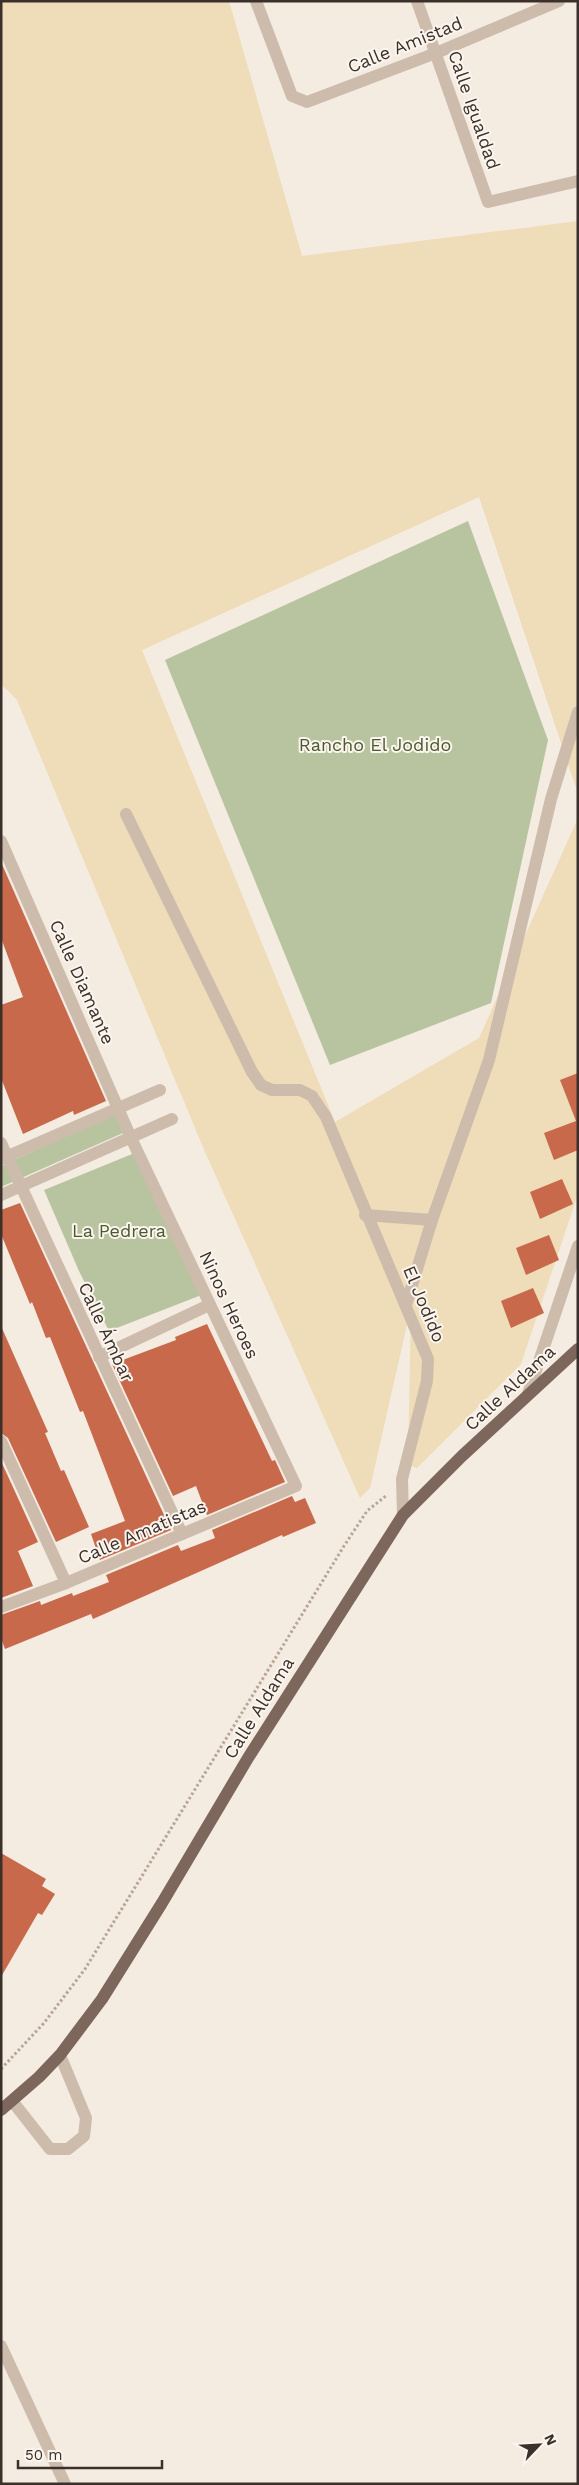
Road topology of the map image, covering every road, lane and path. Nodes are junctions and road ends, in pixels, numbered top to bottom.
1 (256, 1) edge
2 (417, 1) edge
3 (559, 1) edge
4 (436, 52) junction
5 (578, 181) edge
6 (578, 712) edge
7 (126, 814) dead end
8 (1, 840) edge
9 (160, 1090) dead end
10 (118, 1108) junction
11 (172, 1120) dead end
12 (131, 1138) junction
13 (1, 1143) edge
14 (4, 1158) edge
15 (20, 1187) junction
16 (1, 1195) edge
17 (366, 1215) junction
18 (432, 1220) junction
19 (578, 1246) edge
20 (209, 1305) junction
21 (406, 1305) junction
22 (578, 1349) edge
23 (99, 1357) junction
24 (528, 1394) junction
25 (1, 1441) edge
26 (402, 1479) junction
27 (296, 1486) joint
28 (403, 1515) junction
29 (182, 1534) junction
30 (66, 1583) junction
31 (1, 1607) edge
32 (60, 2055) junction
33 (1, 2069) edge
34 (13, 2102) junction
35 (1, 2110) edge
36 (1, 2346) edge
37 (66, 2484) edge

1 - 4 street, Calle Amistad
2 - 4 street, Calle Igualdad
3 - 4 street, Calle Amistad
4 - 5 street, Calle Igualdad
6 - 18 street
7 - 17 street, El Jodido
8 - 10 street, Calle Diamante
9 - 10 street
10 - 12 street, Calle Diamante
10 - 14 street
11 - 12 street
12 - 15 street
12 - 20 street, Ninos Heroes
13 - 14 street, Calle Ámbar
14 - 15 street, Calle Ámbar
15 - 16 street
15 - 23 street, Calle Ámbar
17 - 18 street
17 - 21 street, El Jodido
18 - 21 street
19 - 24 street
20 - 23 street
20 - 27 street, Ninos Heroes
21 - 26 street, El Jodido
22 - 24 main road, Calle Aldama
23 - 29 street, Calle Ámbar
24 - 28 main road, Calle Aldama
25 - 30 street
26 - 28 street, El Jodido
26 - 33 path
27 - 29 street, Calle Amatistas
28 - 32 main road, Calle Aldama
29 - 30 street, Calle Amatistas
30 - 31 street, Calle Amatistas
32 - 34 main road, Calle Aldama
32 - 34 street
34 - 35 main road, Calle Aldama
36 - 37 street

